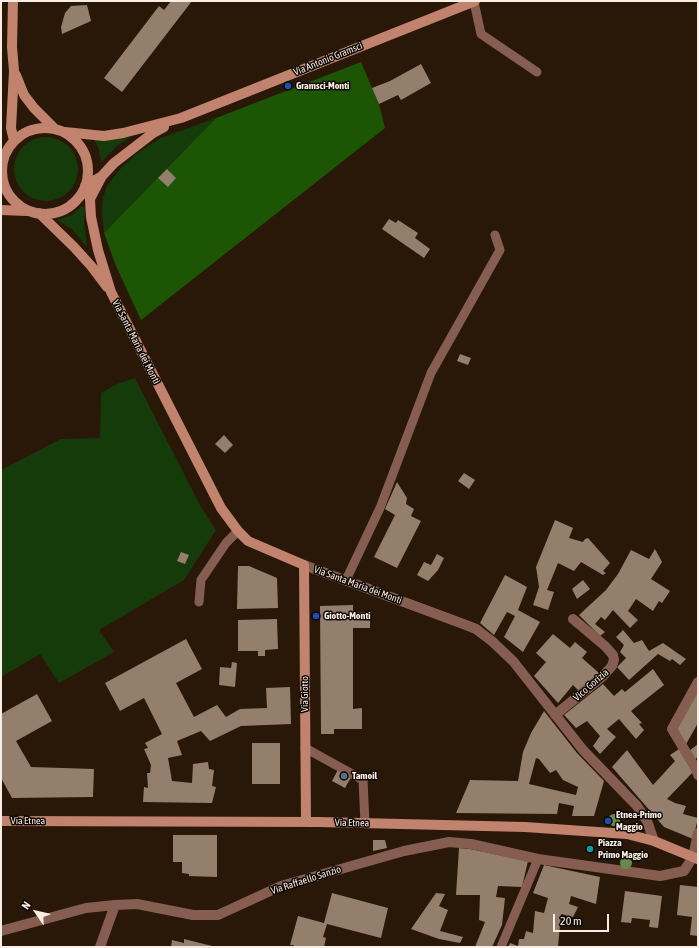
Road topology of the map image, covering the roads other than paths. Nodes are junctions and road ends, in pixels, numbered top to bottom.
1 (13, 1) edge
2 (474, 1) edge
3 (14, 71) junction
4 (537, 72) dead end
5 (181, 118) junction
6 (60, 131) junction
7 (14, 141) junction
8 (3, 157) edge
9 (102, 176) junction
10 (85, 186) junction
11 (90, 199) junction
12 (1, 210) edge
13 (34, 212) junction
14 (495, 235) dead end
15 (111, 292) junction
16 (238, 531) junction
17 (304, 565) junction
18 (346, 580) junction
19 (199, 602) dead end
20 (573, 619) dead end
21 (698, 682) edge
22 (556, 715) junction
23 (305, 748) junction
24 (698, 775) edge
25 (1, 821) edge
26 (306, 822) junction
27 (365, 823) junction
28 (698, 833) edge
29 (654, 841) junction
30 (695, 858) edge
31 (538, 859) junction
32 (115, 905) junction
33 (1, 931) edge
34 (100, 947) edge
35 (501, 947) edge

1 - 3 main road
2 - 4 lane
2 - 5 main road, Via Antonio Gramsci
3 - 6 main road
3 - 7 main road
5 - 6 main road
5 - 9 main road
6 - 7 main road
6 - 10 main road
7 - 8 main road
8 - 13 main road
9 - 10 main road
9 - 11 main road
10 - 11 main road
10 - 13 main road
11 - 15 main road
12 - 13 main road
13 - 15 main road
14 - 18 lane
15 - 16 main road, Via Santa Maria dei Monti
16 - 17 main road, Via Santa Maria dei Monti
16 - 19 lane
17 - 18 street, Via Santa Maria dei Monti
17 - 23 main road, Via Giotto
18 - 22 street, Via Santa Maria dei Monti
20 - 22 street, Vico Gorizia
21 - 24 street
22 - 29 street, Via Santa Maria dei Monti
23 - 26 main road, Via Giotto
23 - 27 lane
25 - 26 main road, Via Etnea
26 - 27 main road, Via Etnea
27 - 29 main road, Via Etnea
28 - 30 street
29 - 30 main road, Via Etnea
30 - 31 street, Via Raffaello Sanzio
31 - 32 street, Via Raffaello Sanzio
31 - 35 lane
32 - 33 street, Via Raffaello Sanzio
32 - 34 street

